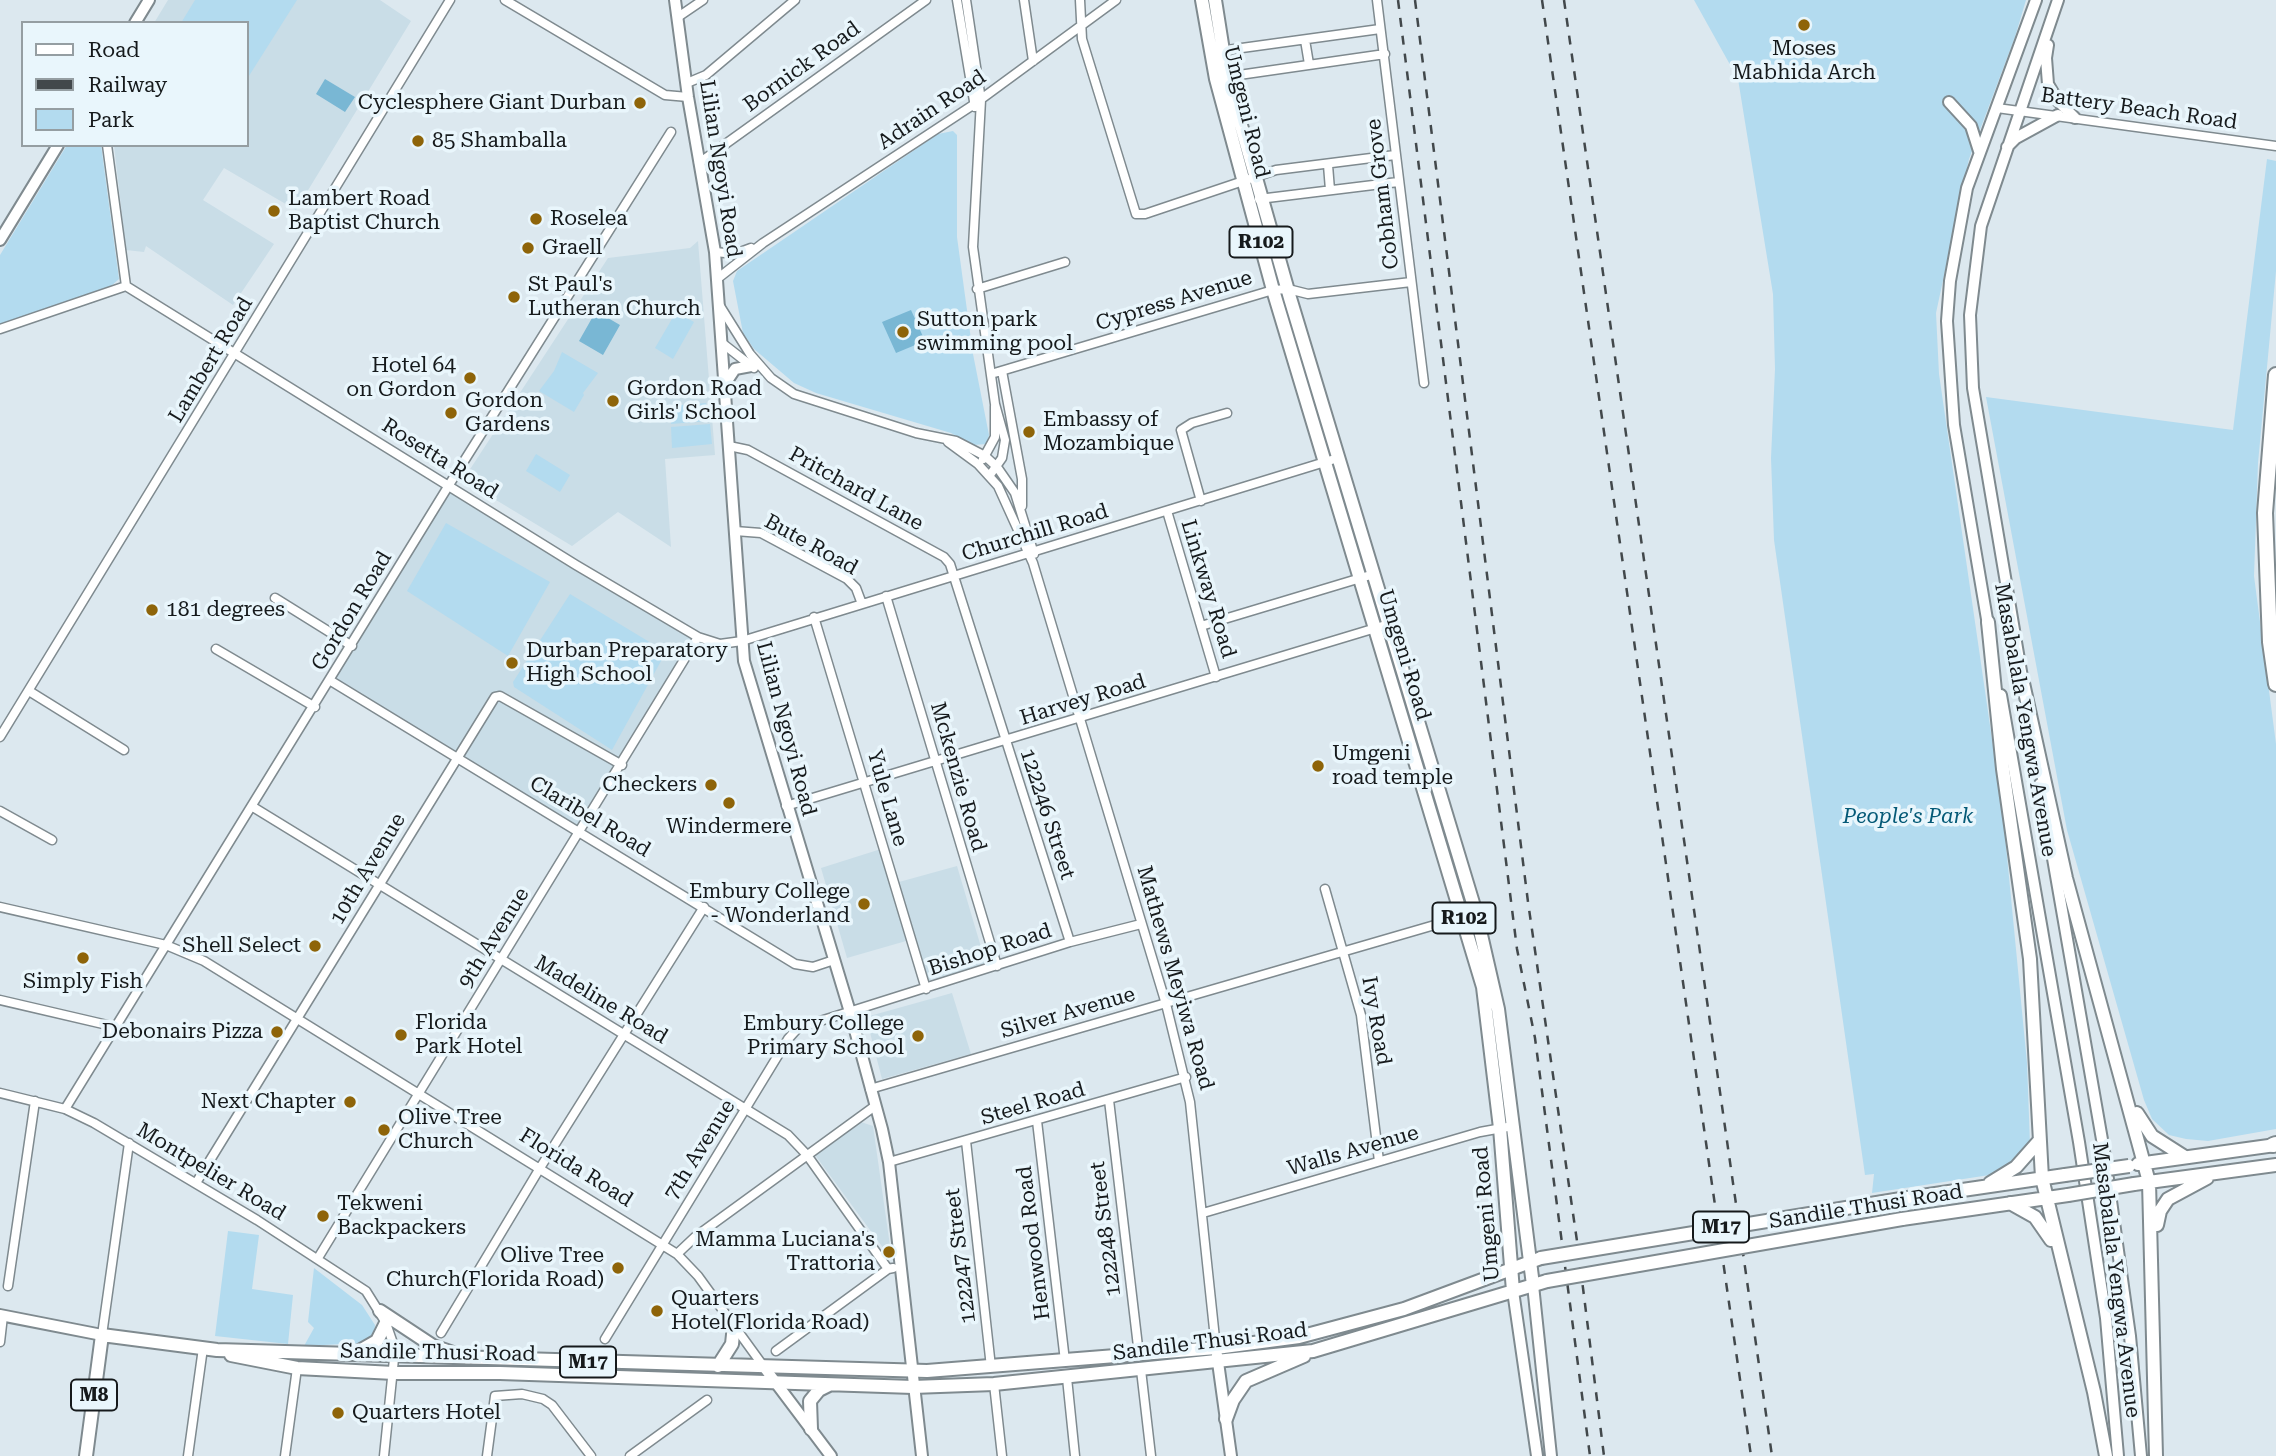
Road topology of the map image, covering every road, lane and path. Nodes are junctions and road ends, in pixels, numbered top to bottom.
1 (149, 0) edge
2 (450, 0) edge
3 (505, 0) edge
4 (675, 0) edge
5 (703, 0) edge
6 (795, 0) edge
7 (926, 0) edge
8 (957, 0) edge
9 (966, 0) edge
10 (1024, 0) edge
11 (1080, 0) edge
12 (1116, 0) edge
13 (1202, 0) edge
14 (1215, 0) edge
15 (1377, 0) edge
16 (2036, 0) edge
17 (2057, 4) edge
18 (678, 17) junction
19 (136, 21) edge
20 (1082, 26) junction
21 (1380, 29) junction
22 (1305, 40) junction
23 (1216, 52) junction
24 (1385, 54) junction
25 (1033, 61) junction
26 (1309, 64) junction
27 (1222, 77) junction
28 (687, 83) junction
29 (688, 97) junction
30 (977, 102) junction
31 (1949, 102) dead end
32 (1997, 108) junction
33 (2019, 110) junction
34 (2058, 116) junction
35 (2075, 118) junction
36 (671, 132) dead end
37 (2276, 146) edge
38 (57, 147) edge
39 (107, 147) edge
40 (2006, 149) junction
41 (1979, 151) junction
42 (1395, 155) junction
43 (699, 163) junction
44 (1328, 165) junction
45 (1257, 177) junction
46 (1244, 182) junction
47 (1398, 182) junction
48 (1330, 190) junction
49 (1256, 200) junction
50 (0, 240) edge
51 (763, 243) junction
52 (715, 252) junction
53 (1065, 262) dead end
54 (717, 279) junction
55 (1411, 282) junction
56 (126, 286) junction
57 (977, 289) junction
58 (1288, 289) junction
59 (1273, 290) junction
60 (720, 306) junction
61 (0, 329) edge
62 (722, 343) junction
63 (235, 353) junction
64 (751, 366) junction
65 (1002, 370) junction
66 (990, 374) junction
67 (2276, 375) edge
68 (771, 378) junction
69 (1424, 383) dead end
70 (1317, 384) junction
71 (724, 386) junction
72 (1303, 388) junction
73 (995, 404) junction
74 (1227, 413) dead end
75 (948, 442) junction
76 (729, 446) junction
77 (985, 456) junction
78 (1338, 458) junction
79 (1324, 462) junction
80 (978, 464) junction
81 (997, 467) junction
82 (990, 475) junction
83 (449, 485) junction
84 (1201, 501) junction
85 (1022, 509) junction
86 (1167, 511) junction
87 (735, 531) junction
88 (1030, 552) junction
89 (1374, 574) junction
90 (956, 575) junction
91 (1360, 578) junction
92 (886, 596) junction
93 (275, 598) dead end
94 (862, 604) junction
95 (814, 617) junction
96 (1988, 622) junction
97 (1201, 626) junction
98 (1382, 626) junction
99 (698, 637) junction
100 (741, 641) junction
101 (352, 646) junction
102 (216, 649) dead end
103 (1216, 677) junction
104 (331, 681) junction
105 (2023, 683) junction
106 (2276, 684) edge
107 (29, 691) junction
108 (315, 707) junction
109 (1080, 719) junction
110 (0, 737) edge
111 (1005, 742) junction
112 (124, 750) dead end
113 (457, 757) junction
114 (935, 762) junction
115 (621, 765) junction
116 (864, 782) junction
117 (786, 806) junction
118 (253, 807) junction
119 (0, 811) edge
120 (580, 832) junction
121 (52, 840) dead end
122 (379, 884) junction
123 (1325, 889) dead end
124 (0, 906) edge
125 (704, 906) junction
126 (1470, 914) junction
127 (1141, 924) junction
128 (1070, 942) junction
129 (166, 945) junction
130 (1343, 952) junction
131 (501, 959) junction
132 (834, 960) junction
133 (997, 967) junction
134 (926, 989) junction
135 (0, 1000) edge
136 (1166, 1004) junction
137 (850, 1012) junction
138 (296, 1020) junction
139 (116, 1027) junction
140 (623, 1034) junction
141 (2117, 1060) junction
142 (1186, 1077) junction
143 (870, 1088) junction
144 (0, 1093) edge
145 (418, 1093) junction
146 (1109, 1100) junction
147 (35, 1101) junction
148 (875, 1106) junction
149 (746, 1108) junction
150 (65, 1109) junction
151 (1037, 1121) junction
152 (1506, 1127) junction
153 (966, 1141) junction
154 (2039, 1141) junction
155 (129, 1143) junction
156 (2275, 1145) edge
157 (807, 1155) junction
158 (2185, 1157) junction
159 (1379, 1161) junction
160 (889, 1162) junction
161 (2145, 1163) junction
162 (2276, 1165) edge
163 (540, 1168) junction
164 (2220, 1172) junction
165 (2042, 1178) junction
166 (2149, 1182) junction
167 (196, 1183) junction
168 (1983, 1187) junction
169 (2046, 1198) junction
170 (2010, 1203) junction
171 (1203, 1213) junction
172 (2153, 1240) junction
173 (662, 1244) junction
174 (677, 1254) junction
175 (2059, 1255) junction
176 (318, 1258) junction
177 (1535, 1260) junction
178 (894, 1268) junction
179 (1511, 1268) junction
180 (1533, 1285) junction
181 (8, 1286) dead end
182 (1513, 1291) junction
183 (2, 1316) edge
184 (383, 1317) junction
185 (734, 1325) junction
186 (441, 1333) dead end
187 (102, 1335) junction
188 (605, 1339) dead end
189 (0, 1342) edge
190 (202, 1348) junction
191 (1216, 1348) junction
192 (217, 1350) junction
193 (1313, 1350) junction
194 (776, 1351) dead end
195 (349, 1355) junction
196 (1139, 1355) junction
197 (396, 1356) junction
198 (485, 1360) junction
199 (1065, 1361) junction
200 (1218, 1363) junction
201 (718, 1366) junction
202 (764, 1367) junction
203 (991, 1367) junction
204 (297, 1368) junction
205 (1141, 1370) junction
206 (911, 1371) junction
207 (394, 1373) junction
208 (1067, 1378) junction
209 (777, 1383) junction
210 (994, 1384) junction
211 (829, 1385) junction
212 (913, 1387) junction
213 (707, 1400) dead end
214 (1226, 1419) junction
215 (811, 1429) junction
216 (586, 1453) edge
217 (86, 1456) edge
218 (188, 1456) edge
219 (285, 1456) edge
220 (384, 1456) edge
221 (487, 1456) edge
222 (630, 1456) edge
223 (831, 1456) edge
224 (922, 1456) edge
225 (1002, 1456) edge
226 (1075, 1456) edge
227 (1151, 1456) edge
228 (1231, 1456) edge
229 (1537, 1456) edge
230 (1551, 1456) edge
231 (2106, 1456) edge
232 (2118, 1456) edge
233 (2141, 1456) edge
234 (2156, 1456) edge

1 - 19 main road
2 - 63 street, Lambert Road
3 - 29 street
4 - 18 main road, Lilian Ngoyi Road
5 - 18 street
6 - 28 street
7 - 43 street, Bornick Road
8 - 30 street
9 - 30 street
10 - 25 street
11 - 20 street
12 - 20 street, Adrain Road
13 - 23 main road, Umgeni Road / R102
14 - 23 main road, Umgeni Road / R102
15 - 21 street, Cobham Grove
16 - 32 main road, Masabalala Yengwa Avenue
17 - 33 main road, Masabalala Yengwa Avenue
17 - 35 main road
18 - 28 main road, Lilian Ngoyi Road
20 - 25 street, Adrain Road
20 - 46 street
21 - 22 street
21 - 24 street, Cobham Grove
22 - 23 street
22 - 26 street
23 - 27 main road, Umgeni Road / R102
24 - 26 street
24 - 42 street, Cobham Grove
25 - 30 street, Adrain Road
26 - 27 street
27 - 45 main road, Umgeni Road / R102
27 - 46 main road, Umgeni Road / R102
28 - 29 main road, Lilian Ngoyi Road
29 - 43 main road, Lilian Ngoyi Road
30 - 51 street, Adrain Road
30 - 57 street
31 - 41 main road
32 - 33 street, Battery Beach Road
32 - 41 main road, Masabalala Yengwa Avenue
33 - 34 street, Battery Beach Road
33 - 40 main road, Masabalala Yengwa Avenue
34 - 35 street, Battery Beach Road
34 - 40 main road
35 - 37 street, Battery Beach Road
36 - 83 street, Gordon Road
38 - 50 main road
39 - 56 street
40 - 105 main road, Masabalala Yengwa Avenue
41 - 96 main road, Masabalala Yengwa Avenue
42 - 44 street
42 - 47 street, Cobham Grove
43 - 52 main road, Lilian Ngoyi Road
44 - 45 street
44 - 48 street
45 - 46 street
45 - 49 main road, Umgeni Road / R102
46 - 49 main road, Umgeni Road / R102
47 - 48 street
47 - 55 street, Cobham Grove
48 - 49 street
49 - 58 main road, Umgeni Road / R102
49 - 59 main road, Umgeni Road / R102
51 - 52 street, Adrain Road
51 - 54 street, Adrain Road
52 - 54 main road, Lilian Ngoyi Road
53 - 57 street
54 - 60 main road, Lilian Ngoyi Road
55 - 58 street, Cypress Avenue
55 - 69 street, Cobham Grove
56 - 61 street
56 - 63 street, Rosetta Road
57 - 66 street
58 - 59 street, Cypress Avenue
58 - 70 main road, Umgeni Road / R102
59 - 65 street, Cypress Avenue
59 - 72 main road, Umgeni Road / R102
60 - 62 main road, Lilian Ngoyi Road
60 - 68 street
62 - 64 street, Mathews Meyiwa Road
62 - 71 main road, Lilian Ngoyi Road
63 - 83 street, Rosetta Road
63 - 107 street, Lambert Road
64 - 68 street, Mathews Meyiwa Road
64 - 71 main road
65 - 66 street, Cypress Avenue
65 - 85 street
66 - 73 street
67 - 106 highway
68 - 75 street, Mathews Meyiwa Road
70 - 72 main road
70 - 78 main road, Umgeni Road / R102
71 - 76 main road, Lilian Ngoyi Road
72 - 79 main road, Umgeni Road / R102
73 - 77 street
73 - 81 street
74 - 84 street
75 - 77 street, Mathews Meyiwa Road
75 - 80 street, Mathews Meyiwa Road
76 - 87 main road, Lilian Ngoyi Road
76 - 90 street, Pritchard Lane
77 - 80 street
77 - 81 street, Mathews Meyiwa Road
78 - 79 street, Churchill Road
78 - 89 main road, Umgeni Road / R102
79 - 84 street, Churchill Road
79 - 91 main road, Umgeni Road / R102
80 - 82 street, Mathews Meyiwa Road
81 - 82 street
81 - 85 street, Mathews Meyiwa Road
82 - 88 street, Mathews Meyiwa Road
83 - 99 street, Rosetta Road
83 - 101 street, Gordon Road
84 - 86 street, Churchill Road
85 - 88 street, Mathews Meyiwa Road
86 - 88 street, Churchill Road
86 - 97 street, Linkway Road
87 - 94 street, Bute Road
87 - 100 main road, Lilian Ngoyi Road
88 - 90 street, Churchill Road
88 - 109 street, Mathews Meyiwa Road
89 - 91 street
89 - 98 main road, Umgeni Road / R102
90 - 92 street, Churchill Road
90 - 111 street, 122246 Street
91 - 97 street
91 - 98 main road, Umgeni Road / R102
92 - 94 street, Churchill Road
92 - 114 street, Mckenzie Road
93 - 101 street
94 - 95 street, Churchill Road
95 - 100 street, Churchill Road
95 - 116 street, Yule Lane
96 - 154 main road
96 - 232 main road, Masabalala Yengwa Avenue
97 - 103 street, Linkway Road
98 - 103 street, Harvey Road
98 - 126 main road, Umgeni Road / R102
99 - 100 street, Rosetta Road
99 - 115 street, 9th Avenue
100 - 117 main road, Lilian Ngoyi Road
101 - 104 street, Gordon Road
102 - 108 street
103 - 109 street, Harvey Road
104 - 108 street, Gordon Road
104 - 113 street, Claribel Road
105 - 141 main road
105 - 233 main road, Masabalala Yengwa Avenue
107 - 110 street, Lambert Road
107 - 112 street
108 - 118 street, Gordon Road
109 - 111 street, Harvey Road
109 - 127 street, Mathews Meyiwa Road
111 - 114 street, Harvey Road
111 - 128 street, 122246 Street
113 - 115 street, 10th Avenue
113 - 120 street, Claribel Road
113 - 122 street, 10th Avenue
114 - 116 street, Harvey Road
114 - 133 street, Mckenzie Road
115 - 120 street, 9th Avenue
116 - 117 street, Harvey Road
116 - 134 street, Yule Lane
117 - 132 main road, Lilian Ngoyi Road
118 - 122 street, Madeline Road
118 - 129 street, Gordon Road
119 - 121 street
120 - 125 street, Claribel Road
120 - 131 street, 9th Avenue
122 - 131 street, Madeline Road
122 - 138 street, 10th Avenue
123 - 130 street, Ivy Road
124 - 129 street, Florida Road
125 - 132 street, Claribel Road
125 - 140 street
126 - 130 street, Silver Avenue
126 - 152 main road, Umgeni Road / R102
127 - 128 street, Bishop Road
127 - 136 street, Mathews Meyiwa Road
128 - 133 street, Bishop Road
129 - 138 street, Florida Road
129 - 139 street, Gordon Road
130 - 136 street, Silver Avenue
130 - 159 street, Ivy Road
131 - 140 street, Madeline Road
131 - 145 street, 9th Avenue
132 - 137 main road, Lilian Ngoyi Road
133 - 134 street, Bishop Road
134 - 137 street, Bishop Road
135 - 139 street
136 - 142 street, Mathews Meyiwa Road
136 - 143 street, Silver Avenue
137 - 143 main road, Lilian Ngoyi Road
137 - 149 street, 7th Avenue
138 - 145 street, Florida Road
138 - 167 street, 10th Avenue
139 - 150 street, Gordon Road
140 - 149 street, Madeline Road
140 - 163 street
141 - 158 main road
141 - 161 main road
142 - 146 street, Steel Road
142 - 171 street, Mathews Meyiwa Road
143 - 148 main road, Lilian Ngoyi Road
144 - 147 street, Montpelier Road
145 - 163 street, Florida Road
145 - 176 street, 9th Avenue
146 - 151 street, Steel Road
146 - 196 street, 122248 Street
147 - 150 street, Montpelier Road
147 - 181 street
148 - 157 street
148 - 160 main road, Lilian Ngoyi Road
149 - 157 street, Madeline Road
149 - 173 street, 7th Avenue
150 - 155 street, Montpelier Road
151 - 153 street, Steel Road
151 - 199 street, Henwood Road
152 - 159 street, Walls Avenue
152 - 177 main road, Umgeni Road / R102
152 - 179 main road, Umgeni Road / R102
153 - 160 street, Steel Road
153 - 203 street, 122247 Street
154 - 165 main road
154 - 168 main road
155 - 167 street, Montpelier Road
155 - 187 street
156 - 158 main road, Sandile Thusi Road / M17
157 - 174 street
157 - 178 street, Madeline Road
158 - 161 main road, Sandile Thusi Road / M17
159 - 171 street, Walls Avenue
160 - 178 main road, Lilian Ngoyi Road
161 - 165 main road, Sandile Thusi Road / M17, bridge
161 - 166 main road
162 - 164 main road, Sandile Thusi Road / M17
163 - 173 street, Florida Road
163 - 186 street
164 - 166 main road, Sandile Thusi Road / M17
164 - 172 main road
165 - 168 main road, Sandile Thusi Road / M17
165 - 169 main road
166 - 169 main road, Sandile Thusi Road / M17, bridge
166 - 172 main road
167 - 176 street, Montpelier Road
168 - 177 main road, Sandile Thusi Road / M17, bridge
169 - 170 main road, Sandile Thusi Road / M17
169 - 175 main road
170 - 175 main road
170 - 180 main road, Sandile Thusi Road / M17, bridge
171 - 191 street, Mathews Meyiwa Road
172 - 234 main road
173 - 174 street, Florida Road
173 - 188 street, 7th Avenue
174 - 185 street, Florida Road
175 - 231 main road
176 - 184 street, Montpelier Road
177 - 179 main road, Sandile Thusi Road / M17
177 - 180 main road, Umgeni Road / R102
178 - 194 street
178 - 206 main road, Lilian Ngoyi Road
179 - 182 main road, Umgeni Road / R102
179 - 191 main road, Sandile Thusi Road / M17
180 - 182 main road, Sandile Thusi Road / M17
180 - 230 main road, Umgeni Road / R102
182 - 193 main road, Sandile Thusi Road / M17
182 - 229 main road, Umgeni Road / R102
183 - 187 main road, Sandile Thusi Road / M17
183 - 189 street
184 - 195 main road
184 - 197 street, Montpelier Road
184 - 198 main road
185 - 201 main road
185 - 202 street, Florida Road
187 - 190 main road, Sandile Thusi Road / M17
187 - 217 main road, M8
190 - 192 main road, Sandile Thusi Road / M17
190 - 218 street
191 - 196 main road, Sandile Thusi Road / M17
191 - 200 main road, Mathews Meyiwa Road
192 - 195 main road, Sandile Thusi Road / M17
192 - 204 main road, Sandile Thusi Road / M17
193 - 200 main road, Sandile Thusi Road / M17
193 - 214 main road
195 - 197 main road, Sandile Thusi Road / M17
196 - 199 main road, Sandile Thusi Road / M17
197 - 198 main road, Sandile Thusi Road / M17
197 - 207 street
198 - 201 main road, Sandile Thusi Road / M17
199 - 203 main road, Sandile Thusi Road / M17
200 - 205 main road, Sandile Thusi Road / M17
200 - 214 main road, Mathews Meyiwa Road
201 - 202 main road, Sandile Thusi Road / M17
202 - 206 main road, Sandile Thusi Road / M17
202 - 209 main road, Florida Road
203 - 206 main road, Sandile Thusi Road / M17
204 - 207 main road, Sandile Thusi Road / M17
204 - 219 street
205 - 208 main road, Sandile Thusi Road / M17
205 - 227 street
206 - 212 main road, Lilian Ngoyi Road
207 - 209 main road, Sandile Thusi Road / M17
207 - 220 street
208 - 210 main road, Sandile Thusi Road / M17
208 - 226 street
209 - 211 main road, Sandile Thusi Road / M17
209 - 215 main road, Florida Road
210 - 212 main road, Sandile Thusi Road / M17
210 - 225 street
211 - 212 main road, Sandile Thusi Road / M17
211 - 215 main road
212 - 224 main road, Lilian Ngoyi Road
213 - 222 street
214 - 228 main road, Mathews Meyiwa Road
215 - 223 main road, Florida Road
216 - 221 street

